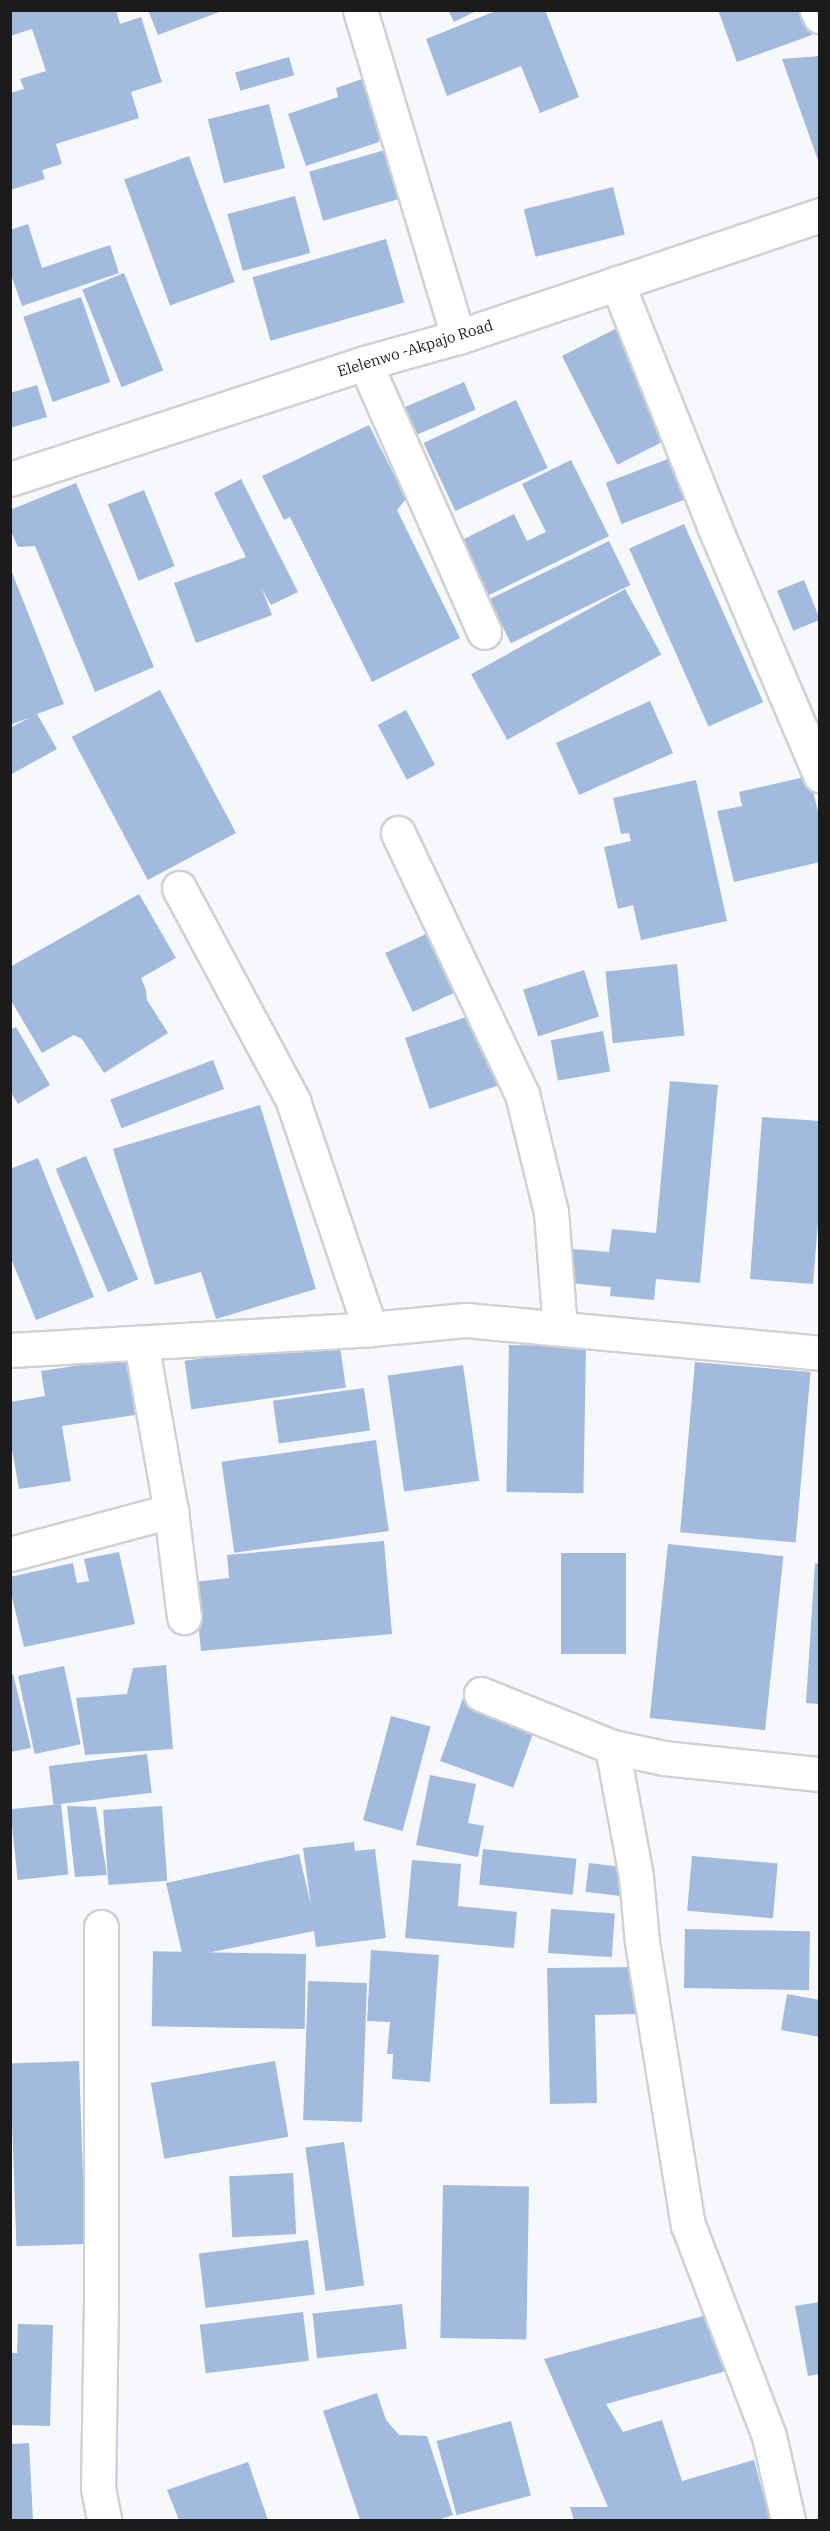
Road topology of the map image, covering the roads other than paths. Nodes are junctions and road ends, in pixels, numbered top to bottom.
1 (360, 10) edge
2 (818, 10) edge
3 (819, 16) edge
4 (819, 216) edge
5 (617, 284) junction
6 (458, 337) junction
7 (364, 363) junction
8 (10, 479) edge
9 (484, 632) dead end
10 (819, 775) edge
11 (398, 832) dead end
12 (179, 888) dead end
13 (370, 1329) junction
14 (560, 1329) junction
15 (141, 1343) junction
16 (10, 1350) edge
17 (819, 1353) edge
18 (171, 1511) junction
19 (10, 1554) edge
20 (184, 1617) dead end
21 (481, 1694) dead end
22 (612, 1747) junction
23 (819, 1774) edge
24 (101, 1927) dead end
25 (104, 2520) edge
26 (788, 2520) edge

1 - 6 street
2 - 3 street
4 - 5 street, Elelenwo -Akpajo Road
5 - 6 street, Elelenwo -Akpajo Road
5 - 10 street
6 - 7 street, Elelenwo -Akpajo Road
7 - 8 street, Elelenwo -Akpajo Road
7 - 9 street
11 - 14 street
12 - 13 street
13 - 14 street
13 - 15 street
14 - 17 street
15 - 16 street
15 - 18 street
18 - 19 street
18 - 20 street
21 - 22 street
22 - 23 street
22 - 26 street
24 - 25 street

